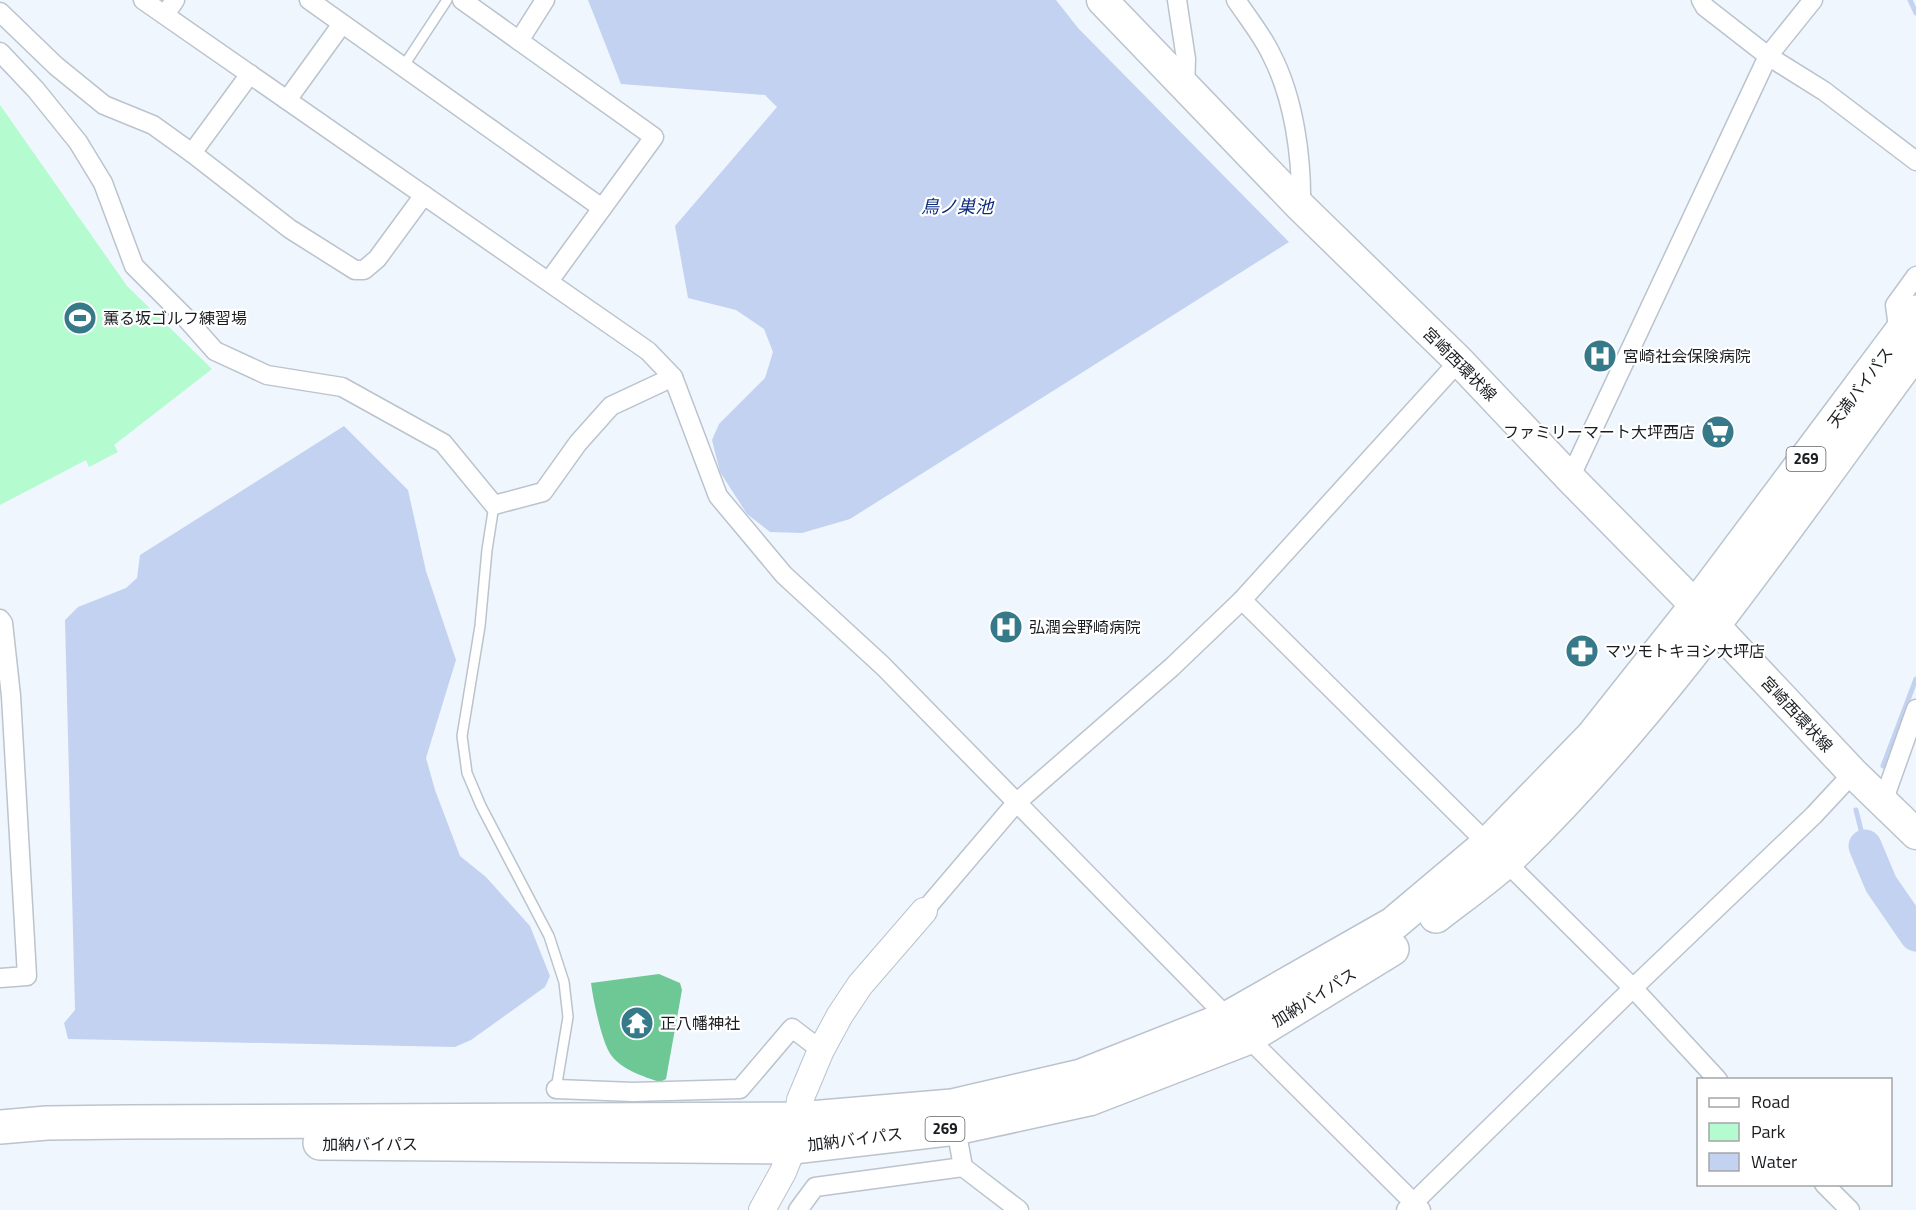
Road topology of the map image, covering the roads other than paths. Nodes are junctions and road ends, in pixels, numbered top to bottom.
1 (144, 0) edge
2 (175, 0) edge
3 (309, 0) edge
4 (447, 0) edge
5 (462, 0) edge
6 (545, 0) edge
7 (1102, 0) edge
8 (1177, 0) edge
9 (1236, 0) edge
10 (1701, 0) edge
11 (1813, 0) edge
12 (0, 12) edge
13 (165, 15) junction
14 (342, 24) junction
15 (519, 41) junction
16 (0, 52) edge
17 (1768, 56) junction
18 (56, 66) junction
19 (402, 67) junction
20 (250, 74) junction
21 (1185, 88) junction
22 (36, 90) junction
23 (287, 100) junction
24 (192, 153) junction
25 (1916, 160) edge
26 (424, 195) junction
27 (1301, 207) junction
28 (602, 208) junction
29 (1916, 276) edge
30 (549, 281) junction
31 (1910, 332) edge
32 (1459, 361) junction
33 (673, 377) junction
34 (1570, 478) junction
35 (494, 505) junction
36 (1242, 600) junction
37 (1705, 615) junction
38 (0, 620) edge
39 (1916, 709) edge
40 (1853, 773) junction
41 (1883, 802) junction
42 (1016, 803) junction
43 (1916, 834) edge
44 (1496, 853) junction
45 (924, 911) joint
46 (0, 978) edge
47 (1633, 988) junction
48 (1238, 1028) junction
49 (821, 1050) junction
50 (1716, 1078) edge
51 (556, 1089) joint
52 (0, 1127) edge
53 (956, 1128) junction
54 (795, 1133) junction
55 (0, 1146) edge
56 (963, 1167) junction
57 (1825, 1186) edge
58 (1413, 1207) edge
59 (762, 1210) edge
60 (798, 1210) edge
61 (1019, 1210) edge
62 (1850, 1210) edge

1 - 13 street
2 - 13 street
3 - 14 street
4 - 19 lane
5 - 15 street
6 - 15 street
7 - 21 main road, 宮崎西環状線
8 - 21 street
9 - 27 street
10 - 17 street
11 - 17 street
12 - 18 street
13 - 20 street
14 - 19 street
14 - 23 street
15 - 28 street
16 - 22 street
17 - 25 street
17 - 34 street
18 - 22 street
18 - 24 street
19 - 28 street
20 - 23 street
20 - 24 street
21 - 27 main road, 宮崎西環状線
22 - 35 street
23 - 26 street
24 - 26 street
26 - 30 street
27 - 32 main road, 宮崎西環状線
28 - 30 street
29 - 31 street
30 - 33 street
31 - 37 highway, 天満バイパス / 269
32 - 34 main road, 宮崎西環状線
32 - 36 street
33 - 35 street
33 - 42 street
34 - 37 main road, 宮崎西環状線
35 - 51 lane
36 - 42 street
36 - 44 street
37 - 40 main road, 宮崎西環状線
37 - 44 highway, 加納バイパス / 269
38 - 46 street
39 - 41 street
40 - 41 main road, 宮崎西環状線
40 - 47 street
41 - 43 main road, 宮崎西環状線
42 - 45 street
42 - 48 street
44 - 47 street
44 - 48 highway, 加納バイパス / 269
45 - 49 street
47 - 50 street
47 - 58 street
48 - 53 highway, 加納バイパス / 269
48 - 54 highway, 加納バイパス / 269
48 - 58 street
49 - 51 street
49 - 54 street
52 - 54 highway, 加納バイパス / 269
53 - 54 highway, 加納バイパス / 269
53 - 56 street
54 - 55 highway, 加納バイパス / 269
54 - 59 street
56 - 60 street
56 - 61 street
57 - 62 street

